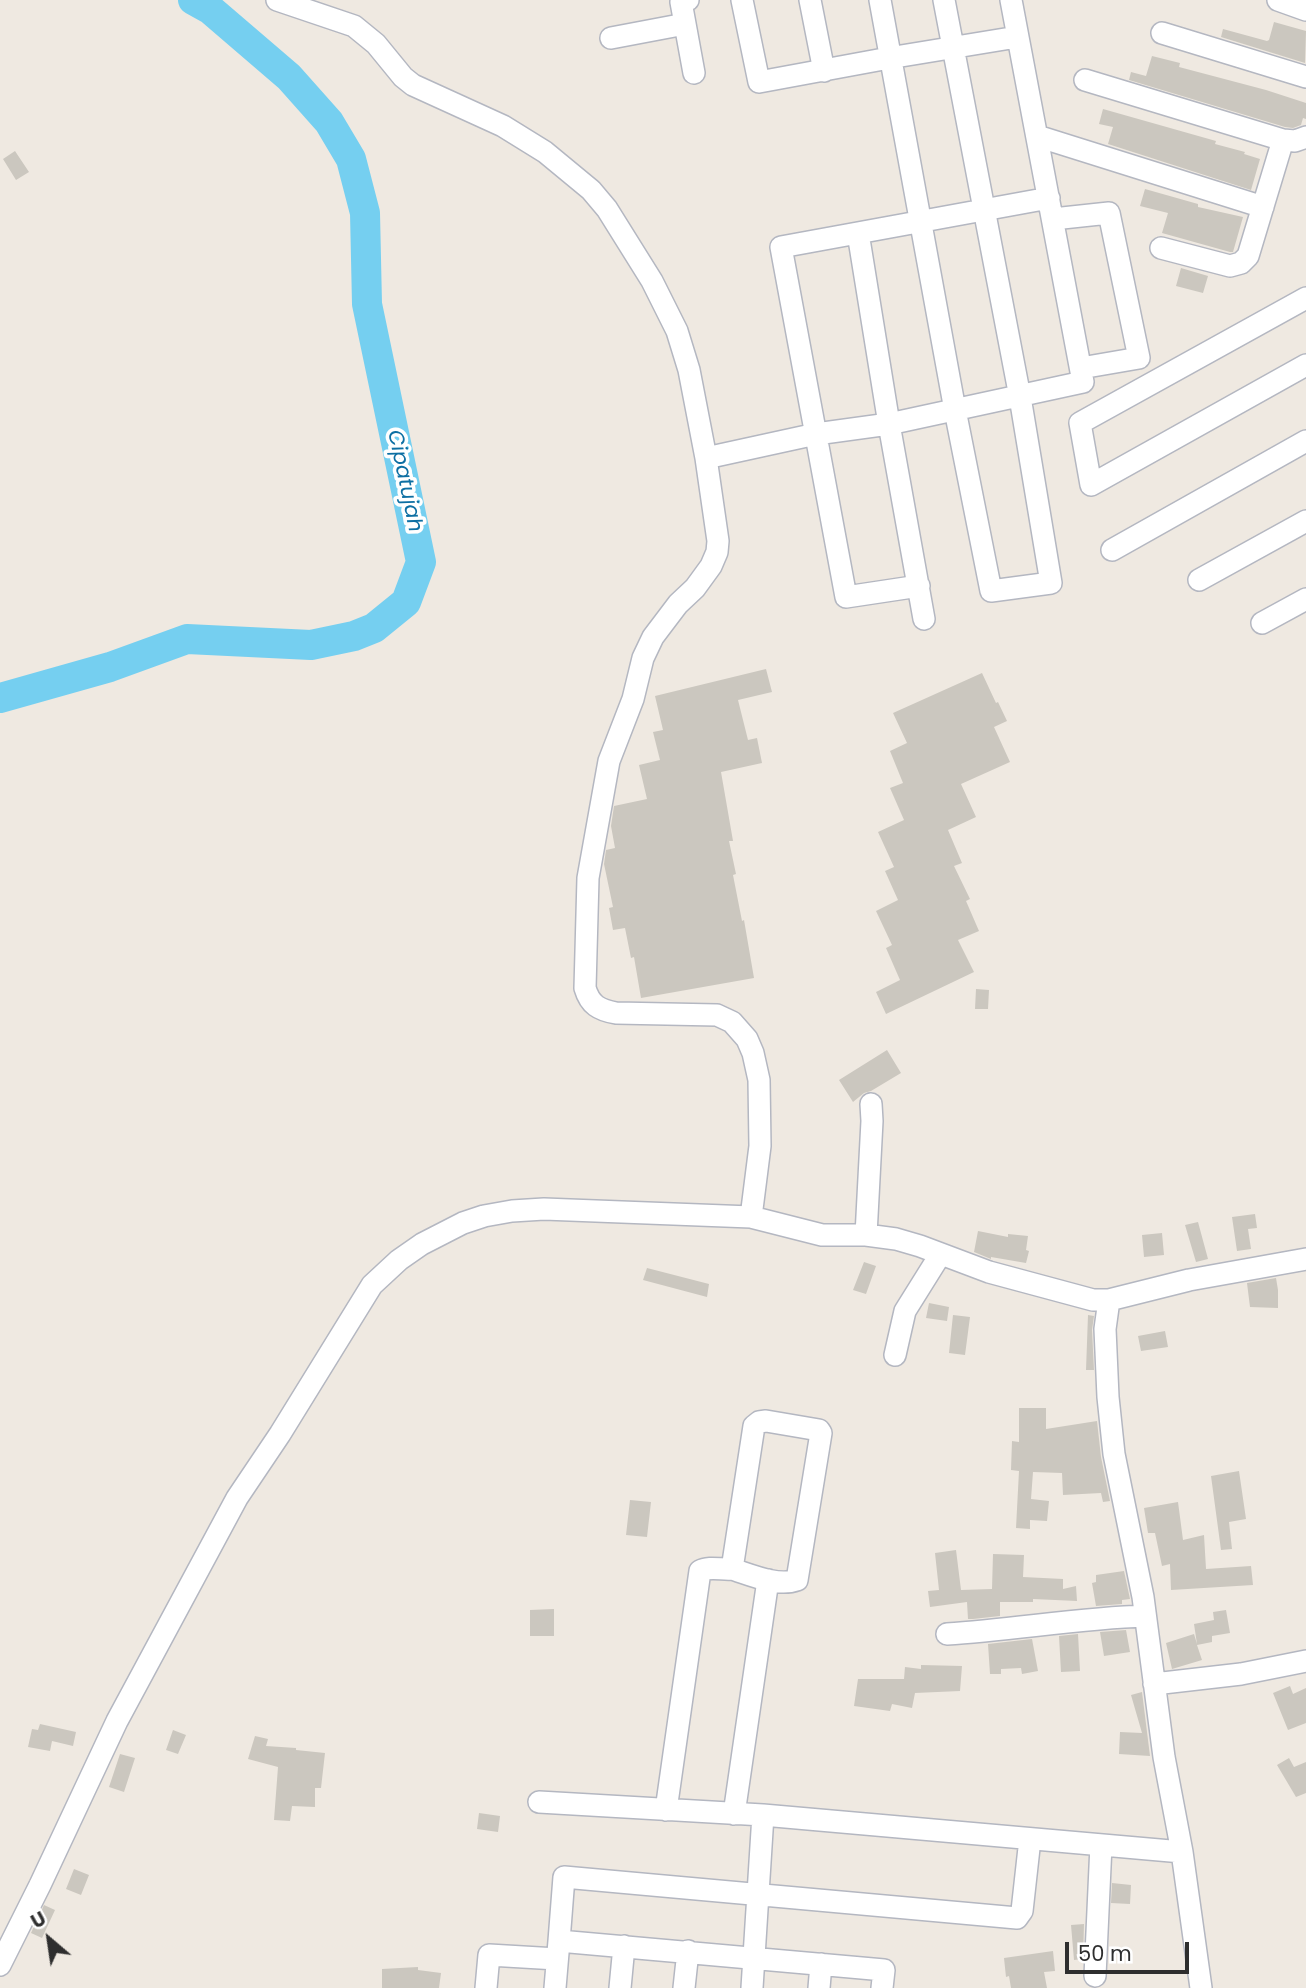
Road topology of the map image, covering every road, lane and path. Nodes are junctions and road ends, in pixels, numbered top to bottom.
1 (278, 0) edge
2 (688, 0) edge
3 (742, 0) edge
4 (810, 0) edge
5 (880, 0) edge
6 (944, 0) edge
7 (1011, 0) edge
8 (1278, 0) edge
9 (1306, 10) edge
10 (685, 24) junction
11 (1162, 33) dead end
12 (1017, 37) junction
13 (611, 38) dead end
14 (952, 48) junction
15 (889, 58) junction
16 (824, 71) junction
17 (694, 73) dead end
18 (1306, 77) edge
19 (1085, 80) dead end
20 (1037, 136) junction
21 (1306, 137) edge
22 (1283, 140) junction
23 (1264, 207) junction
24 (985, 209) junction
25 (1051, 209) junction
26 (920, 222) junction
27 (858, 233) junction
28 (1161, 248) dead end
29 (1306, 298) edge
30 (1306, 365) edge
31 (1080, 368) junction
32 (1020, 397) junction
33 (955, 410) junction
34 (889, 424) junction
35 (816, 434) junction
36 (1306, 441) edge
37 (706, 458) junction
38 (1306, 521) edge
39 (1112, 551) dead end
40 (1199, 580) dead end
41 (919, 586) junction
42 (1306, 599) edge
43 (924, 619) dead end
44 (1262, 624) dead end
45 (871, 1104) dead end
46 (751, 1217) junction
47 (866, 1235) junction
48 (940, 1255) junction
49 (1306, 1259) edge
50 (1109, 1300) junction
51 (895, 1355) dead end
52 (732, 1569) junction
53 (768, 1580) junction
54 (1145, 1616) junction
55 (947, 1634) dead end
56 (1306, 1661) edge
57 (1154, 1684) junction
58 (539, 1802) dead end
59 (666, 1810) junction
60 (734, 1814) junction
61 (762, 1815) junction
62 (1030, 1839) junction
63 (1101, 1845) junction
64 (1182, 1852) junction
65 (758, 1895) junction
66 (624, 1946) junction
67 (558, 1950) junction
68 (688, 1951) junction
69 (754, 1957) junction
70 (821, 1964) junction
71 (0, 1965) edge
72 (1096, 1976) dead end
73 (486, 1988) edge
74 (555, 1988) edge
75 (620, 1988) edge
76 (684, 1988) edge
77 (752, 1988) edge
78 (819, 1988) edge
79 (882, 1988) edge
80 (1201, 1988) edge

1 - 37 street
2 - 10 street
3 - 16 street
4 - 16 street
5 - 15 street
6 - 14 street
7 - 12 street
8 - 9 street
10 - 13 street
10 - 17 street
11 - 18 street
12 - 14 street
12 - 20 street
14 - 15 street
14 - 24 street
15 - 16 street
15 - 26 street
19 - 22 street
20 - 23 street
20 - 25 street
21 - 22 street
22 - 23 street
23 - 28 street
24 - 25 street
24 - 26 street
24 - 32 street
25 - 31 street
25 - 31 street
26 - 27 street
26 - 33 street
27 - 34 street
27 - 35 street
29 - 30 street
31 - 32 street
32 - 33 street
32 - 33 street
33 - 34 street
34 - 35 street
34 - 41 street
35 - 37 street
35 - 41 street
36 - 39 street
37 - 46 street
38 - 40 street
41 - 43 street
42 - 44 street
45 - 47 street
46 - 47 street
46 - 71 street
47 - 48 street
48 - 50 street
48 - 51 street
49 - 50 street
50 - 54 street
52 - 53 street
52 - 53 street
52 - 59 street
53 - 60 street
54 - 55 street
54 - 57 street
56 - 57 street
57 - 64 street
58 - 59 street
59 - 60 street
60 - 61 street
61 - 62 street
61 - 65 street
62 - 63 street
62 - 65 street
63 - 64 street
63 - 72 street
64 - 80 street
65 - 67 street
65 - 69 street
66 - 67 street
66 - 68 street
66 - 75 street
67 - 73 street
67 - 74 street
68 - 69 street
68 - 76 street
69 - 70 street
69 - 77 street
70 - 78 street
70 - 79 street

